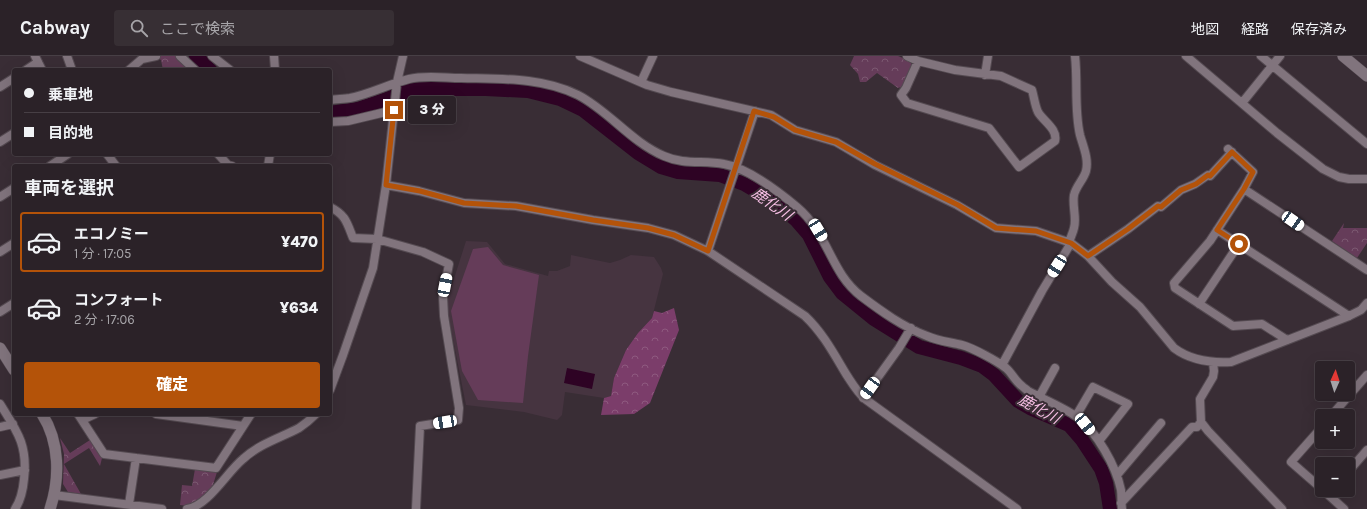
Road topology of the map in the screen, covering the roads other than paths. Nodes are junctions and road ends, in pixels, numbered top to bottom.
1 (67, 56) edge
2 (156, 56) edge
3 (180, 56) edge
4 (212, 56) edge
5 (274, 56) edge
6 (403, 56) edge
7 (580, 56) edge
8 (653, 56) edge
9 (907, 56) edge
10 (988, 56) edge
11 (1075, 56) edge
12 (1186, 56) edge
13 (1261, 56) edge
14 (1280, 56) edge
15 (1343, 56) edge
16 (918, 61) junction
17 (1272, 65) junction
18 (71, 68) edge
19 (132, 68) edge
20 (194, 68) edge
21 (227, 68) edge
22 (275, 68) edge
23 (985, 75) junction
24 (1367, 76) edge
25 (12, 79) edge
26 (641, 82) junction
27 (397, 84) junction
28 (0, 87) edge
29 (332, 100) edge
30 (1242, 103) junction
31 (394, 107) junction
32 (754, 111) junction
33 (332, 122) edge
34 (12, 134) edge
35 (0, 142) edge
36 (1367, 144) edge
37 (65, 156) edge
38 (220, 156) edge
39 (54, 164) edge
40 (227, 164) edge
41 (736, 167) junction
42 (1367, 179) edge
43 (386, 185) junction
44 (12, 189) edge
45 (1244, 189) junction
46 (0, 197) edge
47 (332, 208) edge
48 (1217, 230) junction
49 (377, 240) junction
50 (1070, 243) junction
51 (12, 244) edge
52 (1239, 244) junction
53 (708, 251) junction
54 (0, 252) edge
55 (1088, 256) junction
56 (1367, 270) edge
57 (1367, 303) edge
58 (12, 304) edge
59 (1199, 304) junction
60 (0, 312) edge
61 (1349, 316) junction
62 (910, 329) junction
63 (1287, 340) junction
64 (0, 348) edge
65 (1213, 363) junction
66 (1002, 366) junction
67 (12, 367) edge
68 (1055, 368) dead end
69 (1367, 375) edge
70 (332, 385) edge
71 (1039, 397) junction
72 (864, 398) junction
73 (0, 404) edge
74 (1337, 409) edge
75 (43, 416) edge
76 (170, 416) edge
77 (250, 416) edge
78 (314, 416) edge
79 (1076, 416) junction
80 (80, 417) edge
81 (1201, 422) junction
82 (1161, 423) dead end
83 (13, 424) junction
84 (243, 426) junction
85 (0, 427) edge
86 (1315, 435) edge
87 (1099, 441) junction
88 (1367, 450) edge
89 (136, 458) junction
90 (1355, 464) edge
91 (25, 470) junction
92 (0, 475) edge
93 (1117, 475) junction
94 (1315, 482) edge
95 (54, 495) junction
96 (1332, 497) edge
97 (129, 504) junction
98 (1122, 506) edge
99 (15, 509) edge
100 (50, 509) edge
101 (162, 509) edge
102 (187, 509) edge
103 (416, 509) edge
104 (1017, 509) edge
105 (1282, 509) edge
106 (1344, 509) edge

1 - 18 street
2 - 19 street
3 - 20 street
4 - 21 street
5 - 22 street
6 - 27 street
7 - 26 street
8 - 26 street
9 - 16 street
10 - 23 street
11 - 50 street
12 - 30 street
13 - 17 street
14 - 17 street
15 - 24 street
16 - 23 street
16 - 23 street
17 - 30 street
17 - 36 street
25 - 28 street
26 - 32 street
27 - 29 street
27 - 31 street
27 - 41 street
30 - 42 street
31 - 33 street
31 - 43 street
32 - 41 street
32 - 50 street
34 - 35 street
37 - 39 street
38 - 40 street
41 - 53 street
41 - 62 street
43 - 49 street
43 - 53 street
44 - 46 street
45 - 48 street
45 - 55 street
45 - 56 street
47 - 49 street
48 - 52 street
48 - 59 street
49 - 70 street
49 - 103 street
50 - 55 street
50 - 66 street
51 - 54 street
52 - 59 street
52 - 61 street
53 - 72 street
55 - 65 street
57 - 61 street
58 - 60 street
59 - 63 street
61 - 63 street
62 - 66 street
62 - 72 street
63 - 65 street
64 - 67 street
65 - 81 street
66 - 71 street
68 - 71 street
69 - 74 street
71 - 79 street
72 - 104 street
73 - 83 street
75 - 95 street
76 - 84 street
77 - 84 street
78 - 102 street
79 - 87 street
79 - 87 street
80 - 89 street
81 - 98 street
81 - 105 street
82 - 93 street
83 - 85 street
83 - 91 street
84 - 89 street
86 - 94 street
87 - 93 street
88 - 90 street
89 - 97 street
91 - 92 street
91 - 99 street
93 - 98 street
95 - 97 street
95 - 100 street
96 - 106 street
97 - 101 street

